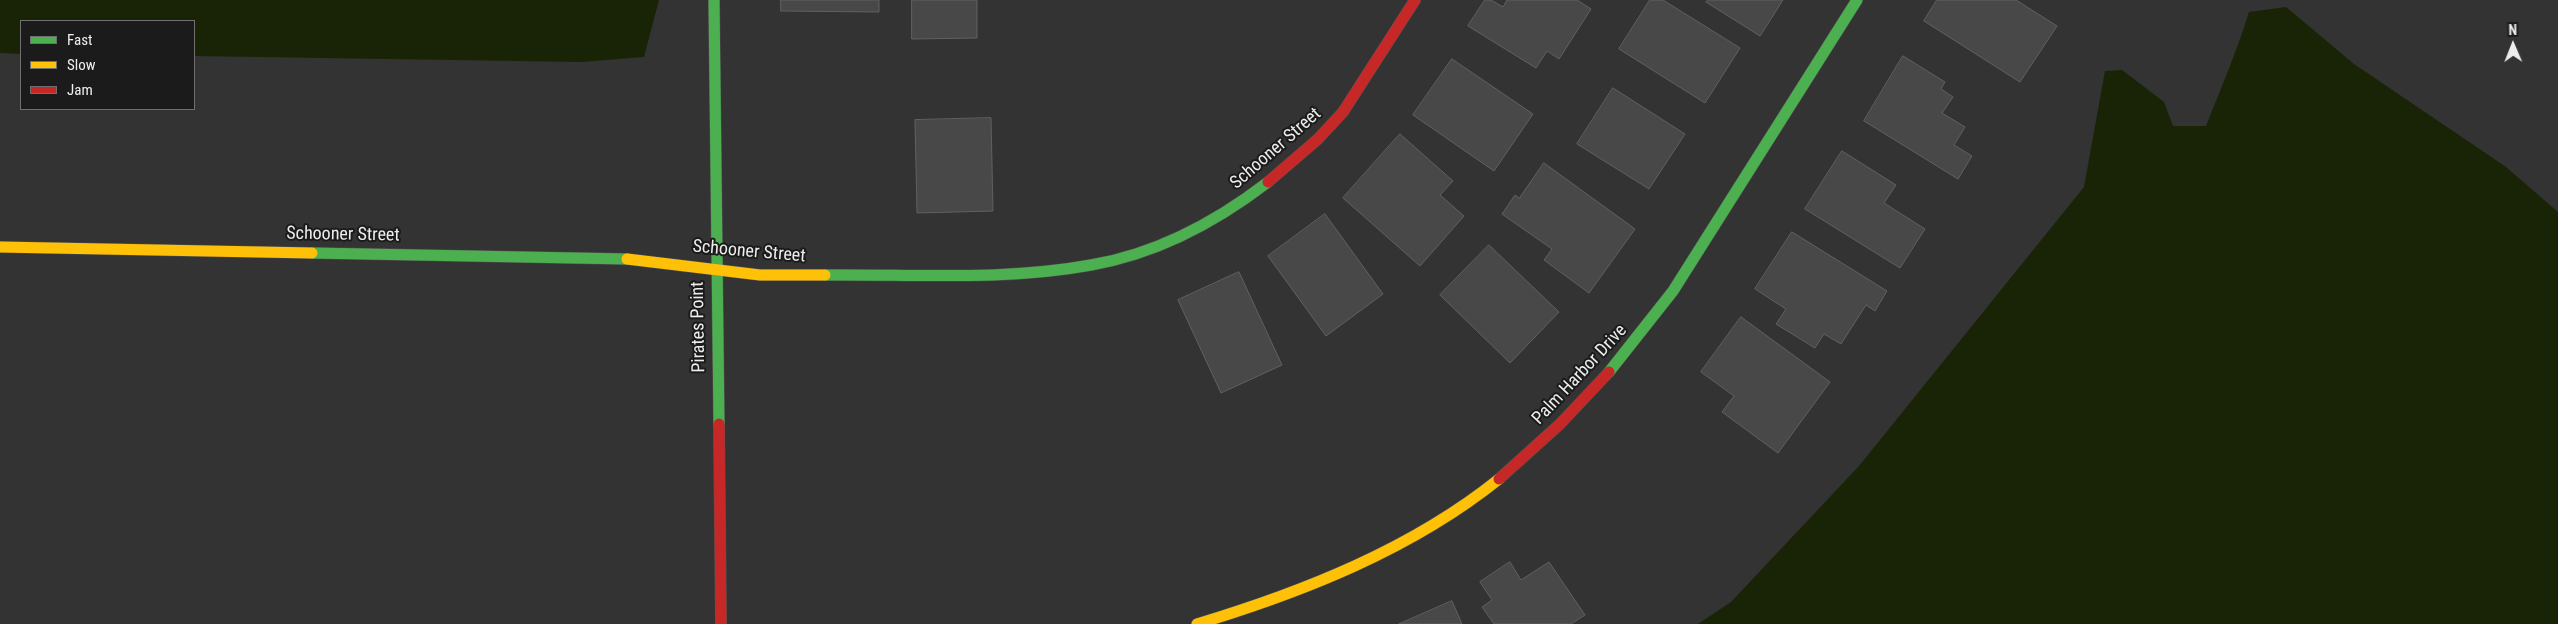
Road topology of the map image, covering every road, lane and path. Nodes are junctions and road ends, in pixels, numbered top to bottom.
1 (714, 0) edge
2 (1415, 0) edge
3 (1857, 0) edge
4 (0, 247) edge
5 (716, 269) junction
6 (721, 624) edge
7 (1197, 624) edge

1 - 5 street, Pirates Point
2 - 5 street, Schooner Street
3 - 7 street, Palm Harbor Drive
4 - 5 street, Schooner Street
5 - 6 street, Pirates Point

